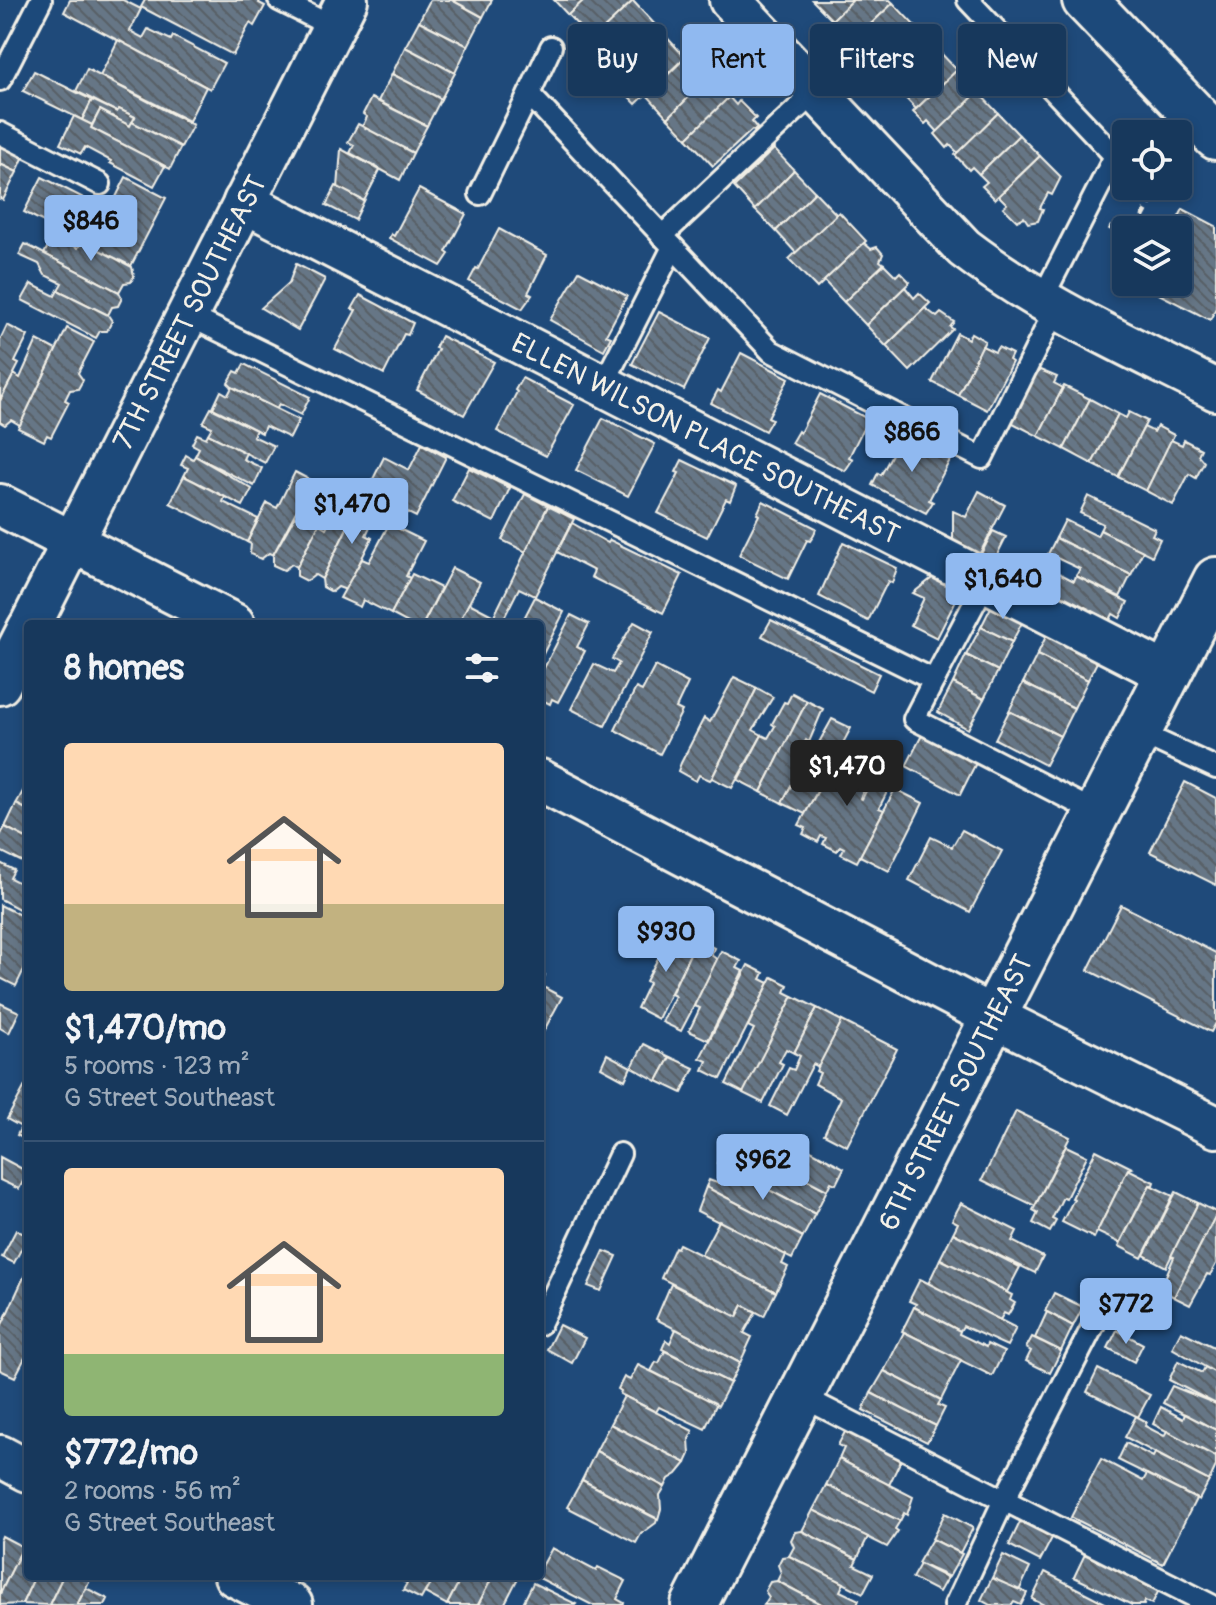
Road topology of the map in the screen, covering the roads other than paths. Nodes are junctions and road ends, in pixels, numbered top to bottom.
1 (41, 0) edge
2 (279, 0) edge
3 (730, 0) edge
4 (968, 0) edge
5 (1085, 0) edge
6 (340, 14) edge
7 (551, 47) dead end
8 (0, 80) edge
9 (810, 85) edge
10 (529, 94) junction
11 (811, 96) edge
12 (821, 96) edge
13 (0, 133) edge
14 (1216, 137) edge
15 (100, 184) dead end
16 (480, 194) dead end
17 (244, 202) junction
18 (668, 241) junction
19 (1048, 304) junction
20 (187, 315) junction
21 (603, 385) junction
22 (1216, 390) edge
23 (0, 505) edge
24 (72, 542) junction
25 (1216, 580) edge
26 (986, 581) junction
27 (32, 620) edge
28 (226, 620) edge
29 (24, 636) edge
30 (1168, 674) junction
31 (934, 680) junction
32 (0, 684) edge
33 (1138, 732) junction
34 (1216, 768) edge
35 (544, 784) edge
36 (1097, 813) junction
37 (994, 1017) junction
38 (1216, 1127) edge
39 (620, 1154) dead end
40 (544, 1316) edge
41 (1094, 1324) dead end
42 (801, 1396) junction
43 (0, 1456) edge
44 (24, 1469) edge
45 (1004, 1500) junction
46 (243, 1580) edge
47 (292, 1605) edge
48 (694, 1605) edge
49 (955, 1605) edge
50 (1211, 1605) edge

1 - 8 lane
2 - 6 lane
3 - 9 street
4 - 19 lane
5 - 14 street
6 - 17 street, 7TH STREET SOUTHEAST
7 - 10 lane
10 - 16 lane
10 - 18 lane
11 - 18 lane
12 - 19 street
13 - 15 lane
17 - 20 street, 7TH STREET SOUTHEAST
17 - 21 street, ELLEN WILSON PLACE SOUTHEAST
18 - 19 lane
18 - 21 lane
19 - 22 street
20 - 24 street, 7TH STREET SOUTHEAST
20 - 31 lane
21 - 26 street, ELLEN WILSON PLACE SOUTHEAST
23 - 24 street
24 - 27 street, 7TH STREET SOUTHEAST
24 - 28 street
25 - 30 street, 6TH STREET SOUTHEAST
26 - 30 street, ELLEN WILSON PLACE SOUTHEAST
26 - 31 lane
29 - 32 street, 7TH STREET SOUTHEAST
30 - 33 street, 6TH STREET SOUTHEAST
31 - 36 lane
33 - 34 lane
33 - 36 street, 6TH STREET SOUTHEAST
35 - 37 street
36 - 37 street, 6TH STREET SOUTHEAST
37 - 38 street
37 - 42 street, 6TH STREET SOUTHEAST
39 - 40 lane
41 - 45 lane
42 - 45 lane
42 - 48 street, 6TH STREET SOUTHEAST
43 - 44 street
45 - 49 lane
45 - 50 lane
46 - 47 street

